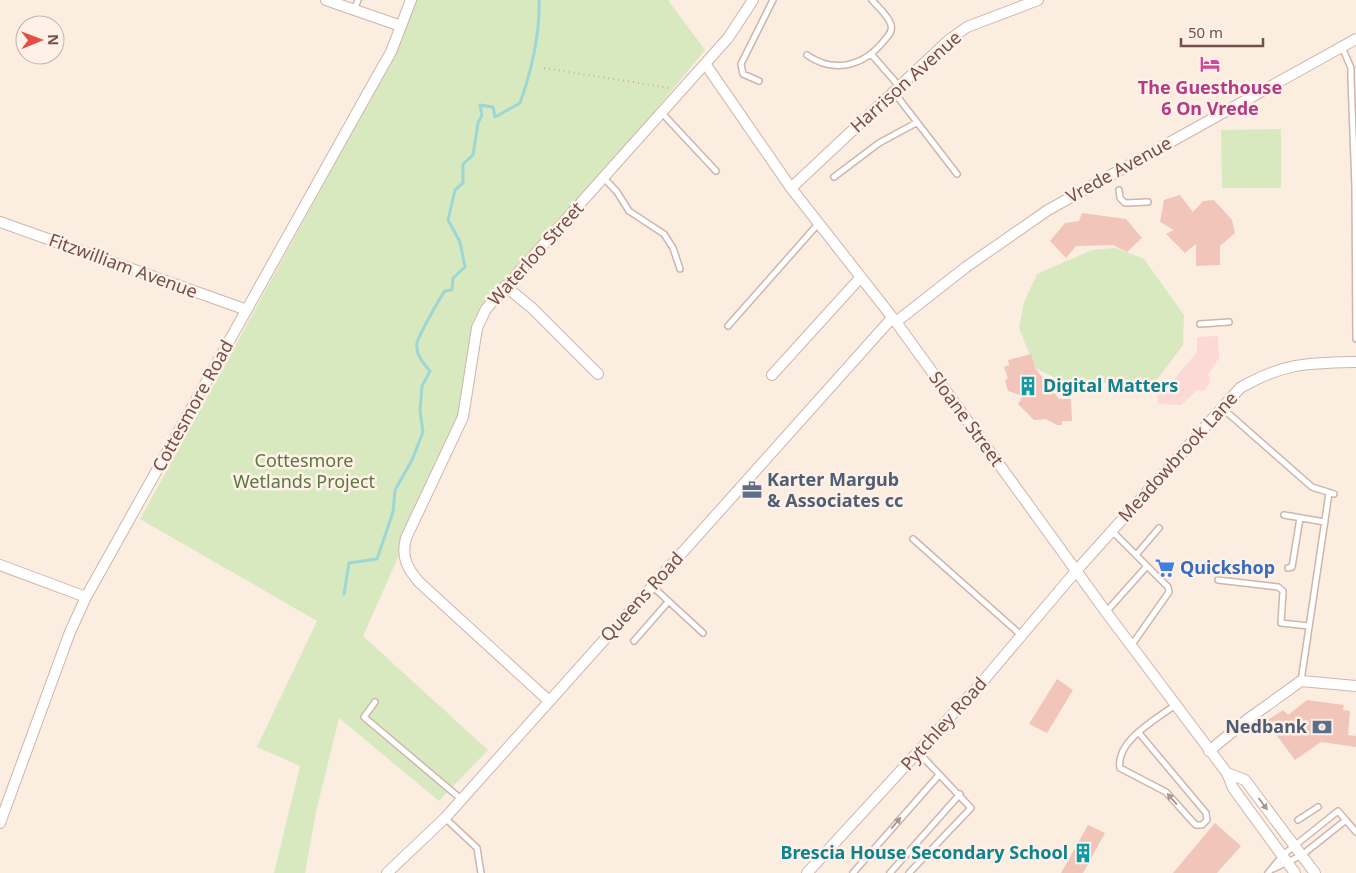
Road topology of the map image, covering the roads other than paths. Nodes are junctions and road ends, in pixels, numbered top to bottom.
1 (326, 0) edge
2 (411, 0) edge
3 (753, 0) edge
4 (773, 0) edge
5 (872, 0) edge
6 (1038, 0) edge
7 (356, 5) edge
8 (401, 26) junction
9 (1356, 39) edge
10 (1342, 47) junction
11 (807, 55) dead end
12 (872, 55) junction
13 (706, 64) junction
14 (759, 81) dead end
15 (896, 89) junction
16 (661, 112) junction
17 (916, 123) junction
18 (716, 171) dead end
19 (957, 174) dead end
20 (834, 177) dead end
21 (604, 178) junction
22 (791, 188) junction
23 (1118, 190) dead end
24 (1148, 202) dead end
25 (0, 222) edge
26 (818, 224) junction
27 (680, 269) dead end
28 (860, 278) junction
29 (505, 286) junction
30 (247, 310) junction
31 (894, 320) junction
32 (1229, 322) dead end
33 (1200, 324) dead end
34 (728, 326) dead end
35 (1356, 339) edge
36 (1356, 362) edge
37 (598, 374) dead end
38 (772, 375) dead end
39 (1221, 407) junction
40 (1284, 515) dead end
41 (1300, 518) junction
42 (1326, 522) junction
43 (1158, 528) dead end
44 (1112, 531) junction
45 (914, 539) dead end
46 (1136, 555) junction
47 (0, 565) edge
48 (1147, 566) junction
49 (1288, 568) dead end
50 (1076, 571) junction
51 (1218, 580) dead end
52 (652, 586) junction
53 (86, 596) junction
54 (668, 602) junction
55 (1106, 612) junction
56 (1309, 626) junction
57 (703, 632) dead end
58 (1022, 636) junction
59 (634, 641) dead end
60 (1131, 646) junction
61 (1301, 681) junction
62 (1356, 686) edge
63 (549, 701) junction
64 (375, 702) dead end
65 (1175, 705) junction
66 (1139, 734) junction
67 (1209, 751) junction
68 (918, 752) junction
69 (1227, 773) junction
70 (939, 774) junction
71 (960, 794) junction
72 (461, 799) junction
73 (1318, 807) dead end
74 (445, 818) junction
75 (1298, 820) dead end
76 (1328, 820) junction
77 (1346, 820) junction
78 (0, 823) edge
79 (1334, 828) junction
80 (1356, 832) edge
81 (1295, 846) junction
82 (1302, 856) junction
83 (1286, 859) junction
84 (1270, 871) edge
85 (387, 873) edge
86 (481, 873) edge
87 (807, 873) edge
88 (853, 873) edge
89 (890, 873) edge
90 (908, 873) edge
91 (1295, 873) edge
92 (1315, 873) edge

1 - 7 street
2 - 8 street, Cottesmore Road
3 - 13 street, Waterloo Street
4 - 14 lane
5 - 12 lane
6 - 15 street, Harrison Avenue
7 - 8 street
8 - 30 street, Cottesmore Road
9 - 10 street, Vrede Avenue
10 - 31 street, Vrede Avenue
10 - 35 lane
11 - 12 lane
12 - 15 lane
13 - 16 street, Waterloo Street
13 - 22 street, Sloane Street
15 - 17 lane
15 - 22 street, Harrison Avenue
16 - 18 lane
16 - 21 street, Waterloo Street
17 - 19 lane
17 - 20 lane
21 - 27 lane
21 - 29 street, Waterloo Street
22 - 26 street, Sloane Street
23 - 24 lane
25 - 30 street, Fitzwilliam Avenue
26 - 28 street, Sloane Street
26 - 34 lane
28 - 31 street, Sloane Street
28 - 38 street
29 - 37 street
29 - 63 street, Waterloo Street
30 - 53 street, Cottesmore Road
31 - 50 street, Sloane Street
31 - 52 street, Queens Road
32 - 33 lane
36 - 39 street, Meadowbrook Lane
39 - 42 lane
39 - 44 street, Meadowbrook Lane
40 - 41 lane
41 - 42 lane
41 - 49 lane
42 - 56 lane
43 - 46 lane
44 - 46 lane
44 - 50 street, Meadowbrook Lane
45 - 58 lane
46 - 48 lane
47 - 53 street
48 - 55 lane
48 - 60 lane
50 - 55 street, Sloane Street
50 - 58 street, Pytchley Road
51 - 56 lane
52 - 54 lane
52 - 63 street, Queens Road
53 - 78 street, Cottesmore Road
54 - 57 lane
54 - 59 lane
55 - 60 street, Sloane Street
56 - 61 lane
58 - 68 street, Pytchley Road
60 - 65 street, Sloane Street
61 - 62 street
61 - 67 street
63 - 72 street, Queens Road
64 - 72 lane
65 - 66 lane
65 - 67 street, Sloane Street
66 -> 66 lane
67 - 69 street, Sloane Street
68 - 70 lane
68 - 87 street, Pytchley Road
69 -> 81 street, Sloane Street
69 - 83 street, Sloane Street
70 - 71 lane
88 -> 70 lane
71 - 89 lane
71 - 90 lane
72 - 74 street, Queens Road
73 - 75 lane
74 - 85 street, Queens Road
74 - 86 lane
76 - 77 lane
76 - 79 lane
76 - 81 lane
77 - 79 lane
77 - 80 lane
79 - 82 lane
81 - 82 street, Sloane Street
81 - 83 lane
82 - 83 lane
82 - 92 street, Sloane Street
83 - 84 lane
83 - 84 lane
83 - 91 street, Sloane Street

